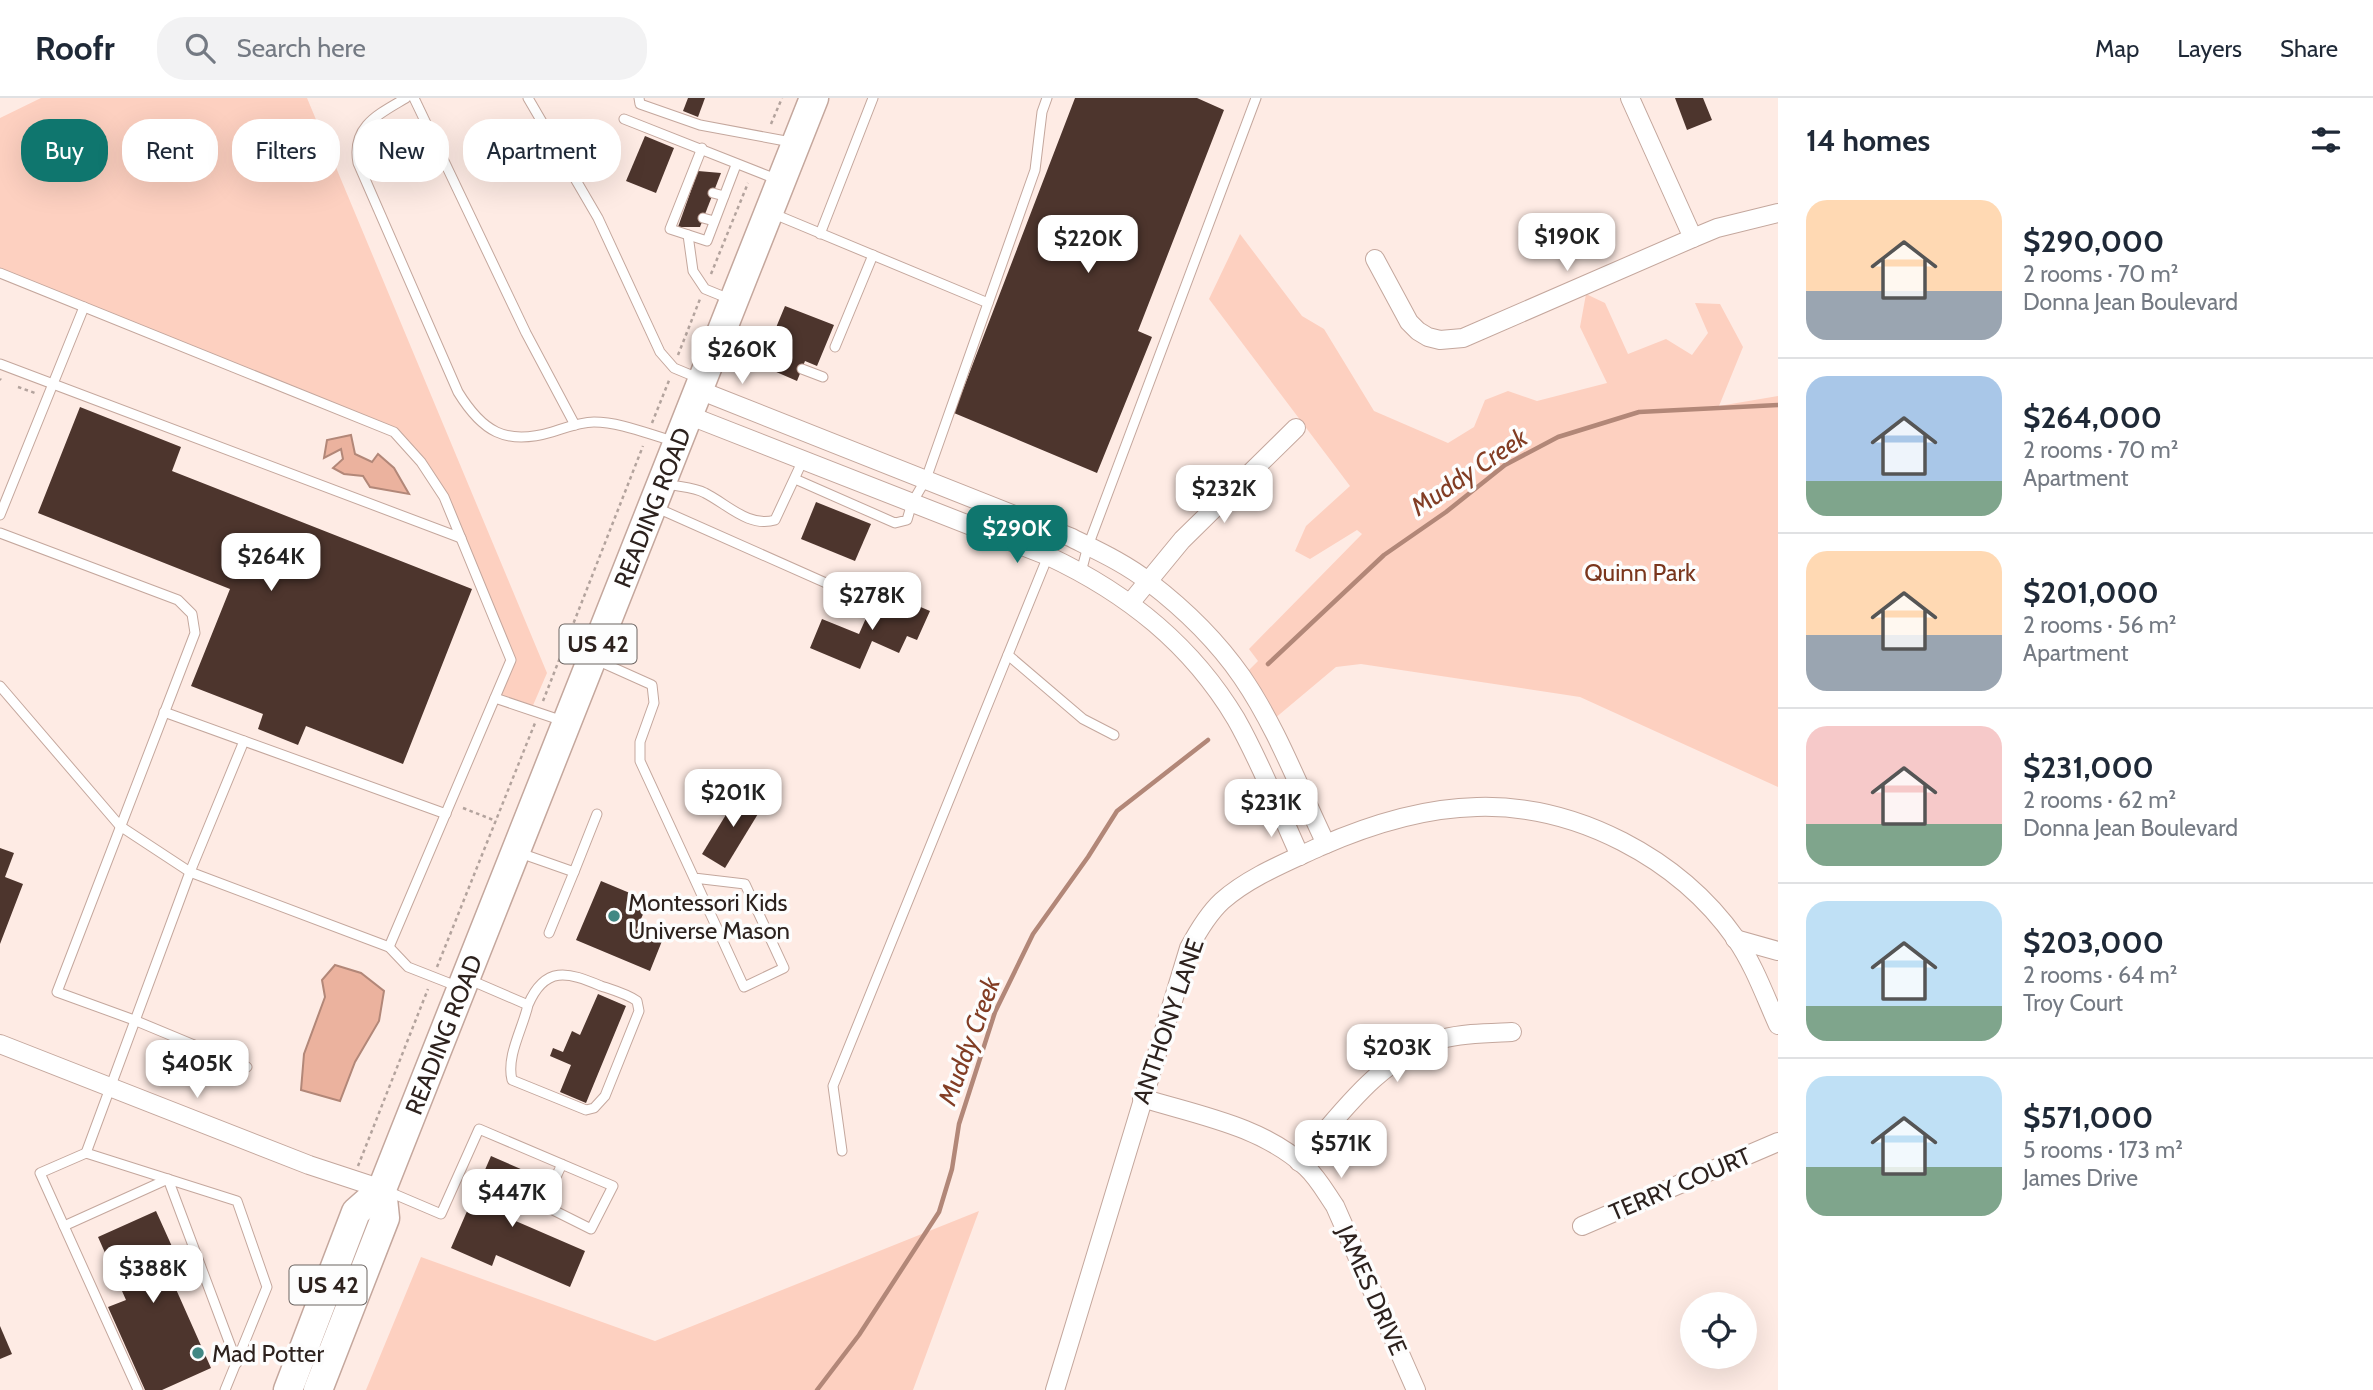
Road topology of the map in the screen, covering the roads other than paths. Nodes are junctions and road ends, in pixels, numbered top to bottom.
1 (406, 98) edge
2 (414, 98) edge
3 (528, 98) edge
4 (639, 98) edge
5 (814, 98) edge
6 (873, 98) edge
7 (1047, 98) edge
8 (1256, 98) edge
9 (1630, 98) edge
10 (624, 119) dead end
11 (796, 143) junction
12 (702, 148) junction
13 (736, 165) junction
14 (781, 181) junction
15 (713, 193) dead end
16 (724, 196) junction
17 (769, 212) junction
18 (1778, 213) edge
19 (703, 218) dead end
20 (714, 221) junction
21 (820, 234) junction
22 (688, 235) junction
23 (1693, 238) junction
24 (873, 255) junction
25 (1375, 259) dead end
26 (0, 273) edge
27 (734, 300) junction
28 (988, 303) junction
29 (84, 307) junction
30 (835, 347) dead end
31 (757, 351) dead end
32 (779, 359) dead end
33 (0, 364) edge
34 (802, 369) dead end
35 (823, 377) dead end
36 (53, 383) junction
37 (696, 395) junction
38 (575, 425) junction
39 (1296, 428) dead end
40 (678, 442) junction
41 (803, 460) junction
42 (795, 479) junction
43 (926, 479) junction
44 (657, 495) junction
45 (912, 503) junction
46 (0, 515) edge
47 (1055, 531) junction
48 (0, 533) edge
49 (461, 538) junction
50 (1088, 546) junction
51 (1048, 556) junction
52 (1081, 572) junction
53 (1148, 581) junction
54 (853, 596) dead end
55 (1131, 602) junction
56 (1008, 655) junction
57 (592, 658) junction
58 (0, 686) edge
59 (495, 698) junction
60 (164, 712) junction
61 (567, 722) junction
62 (1114, 735) dead end
63 (244, 741) junction
64 (446, 814) junction
65 (597, 814) dead end
66 (120, 826) junction
67 (1326, 844) junction
68 (516, 851) junction
69 (1300, 856) junction
70 (190, 872) junction
71 (574, 872) junction
72 (694, 878) junction
73 (549, 933) dead end
74 (1735, 939) junction
75 (390, 947) junction
76 (1778, 951) edge
77 (463, 983) junction
78 (528, 1004) junction
79 (134, 1020) junction
80 (1778, 1024) edge
81 (1512, 1032) dead end
82 (0, 1044) edge
83 (247, 1067) dead end
84 (109, 1087) junction
85 (1142, 1098) junction
86 (1778, 1142) edge
87 (842, 1150) dead end
88 (86, 1153) junction
89 (1299, 1162) junction
90 (562, 1164) junction
91 (168, 1179) junction
92 (382, 1189) junction
93 (64, 1226) junction
94 (1583, 1226) dead end
95 (236, 1363) junction
96 (138, 1390) edge
97 (225, 1390) edge
98 (288, 1390) edge
99 (318, 1390) edge
100 (1055, 1390) edge
101 (1416, 1390) edge

1 - 38 lane
2 - 38 lane
3 - 37 lane
4 - 11 lane
5 - 11 main road, READING ROAD / US 42
6 - 21 lane
7 - 28 lane
8 - 50 lane
9 - 23 street
10 - 12 lane
11 - 14 main road, READING ROAD / US 42
12 - 13 lane
12 - 22 lane
13 - 14 lane
13 - 16 lane
14 - 17 main road, READING ROAD / US 42
15 - 16 lane
16 - 20 lane
17 - 21 lane
17 - 27 main road, READING ROAD / US 42
18 - 23 street
19 - 20 lane
20 - 22 lane
21 - 24 lane
22 - 27 lane
23 - 25 street
24 - 28 lane
24 - 30 lane
26 - 29 lane
27 - 37 main road, READING ROAD / US 42
28 - 43 lane
29 - 36 lane
29 - 49 lane
31 - 32 lane
33 - 36 lane
34 - 35 lane
36 - 46 lane
36 - 49 lane
37 - 40 main road, READING ROAD / US 42
37 - 41 street
37 - 43 street
38 - 40 lane
39 - 53 street
40 - 44 main road, READING ROAD / US 42
41 - 42 lane
41 - 45 street
42 - 44 lane
42 - 45 lane
43 - 45 lane
43 - 47 street
44 - 54 lane
44 - 57 main road, READING ROAD / US 42
45 - 51 street
47 - 50 street
47 - 51 lane
48 - 60 lane
49 - 59 lane
50 - 52 lane
50 - 53 street
51 - 52 street
51 - 56 lane
52 - 55 street
53 - 55 street
53 - 67 street
55 - 69 street
56 - 62 lane
56 - 87 lane
57 - 61 main road, READING ROAD / US 42
57 - 72 lane
58 - 66 lane
59 - 61 lane
59 - 64 lane
60 - 63 lane
60 - 66 lane
61 - 68 main road, READING ROAD / US 42
63 - 64 lane
63 - 70 lane
64 - 75 lane
65 - 71 lane
66 - 70 lane
66 - 79 lane
67 - 69 street, ANTHONY LANE
67 - 74 street, ANTHONY LANE
68 - 71 lane
68 - 77 main road, READING ROAD / US 42
69 - 85 street, ANTHONY LANE
70 - 75 lane
70 - 79 lane
71 - 73 lane
72 - 72 lane
74 - 76 street
74 - 80 street, ANTHONY LANE
75 - 77 lane
77 - 78 lane
77 - 92 main road, READING ROAD / US 42
78 - 78 lane
79 - 83 lane
79 - 84 lane
81 - 89 street
82 - 84 street
84 - 88 lane
84 - 92 street
85 - 89 street, JAMES DRIVE
85 - 100 street, ANTHONY LANE
86 - 94 street, TERRY COURT
88 - 91 lane
88 - 93 lane
89 - 101 street, JAMES DRIVE
90 - 90 lane
90 - 92 lane
91 - 93 lane
91 - 95 lane
91 - 95 lane
92 - 98 main road, READING ROAD / US 42
92 - 99 main road, READING ROAD / US 42
93 - 96 lane
95 - 97 lane

